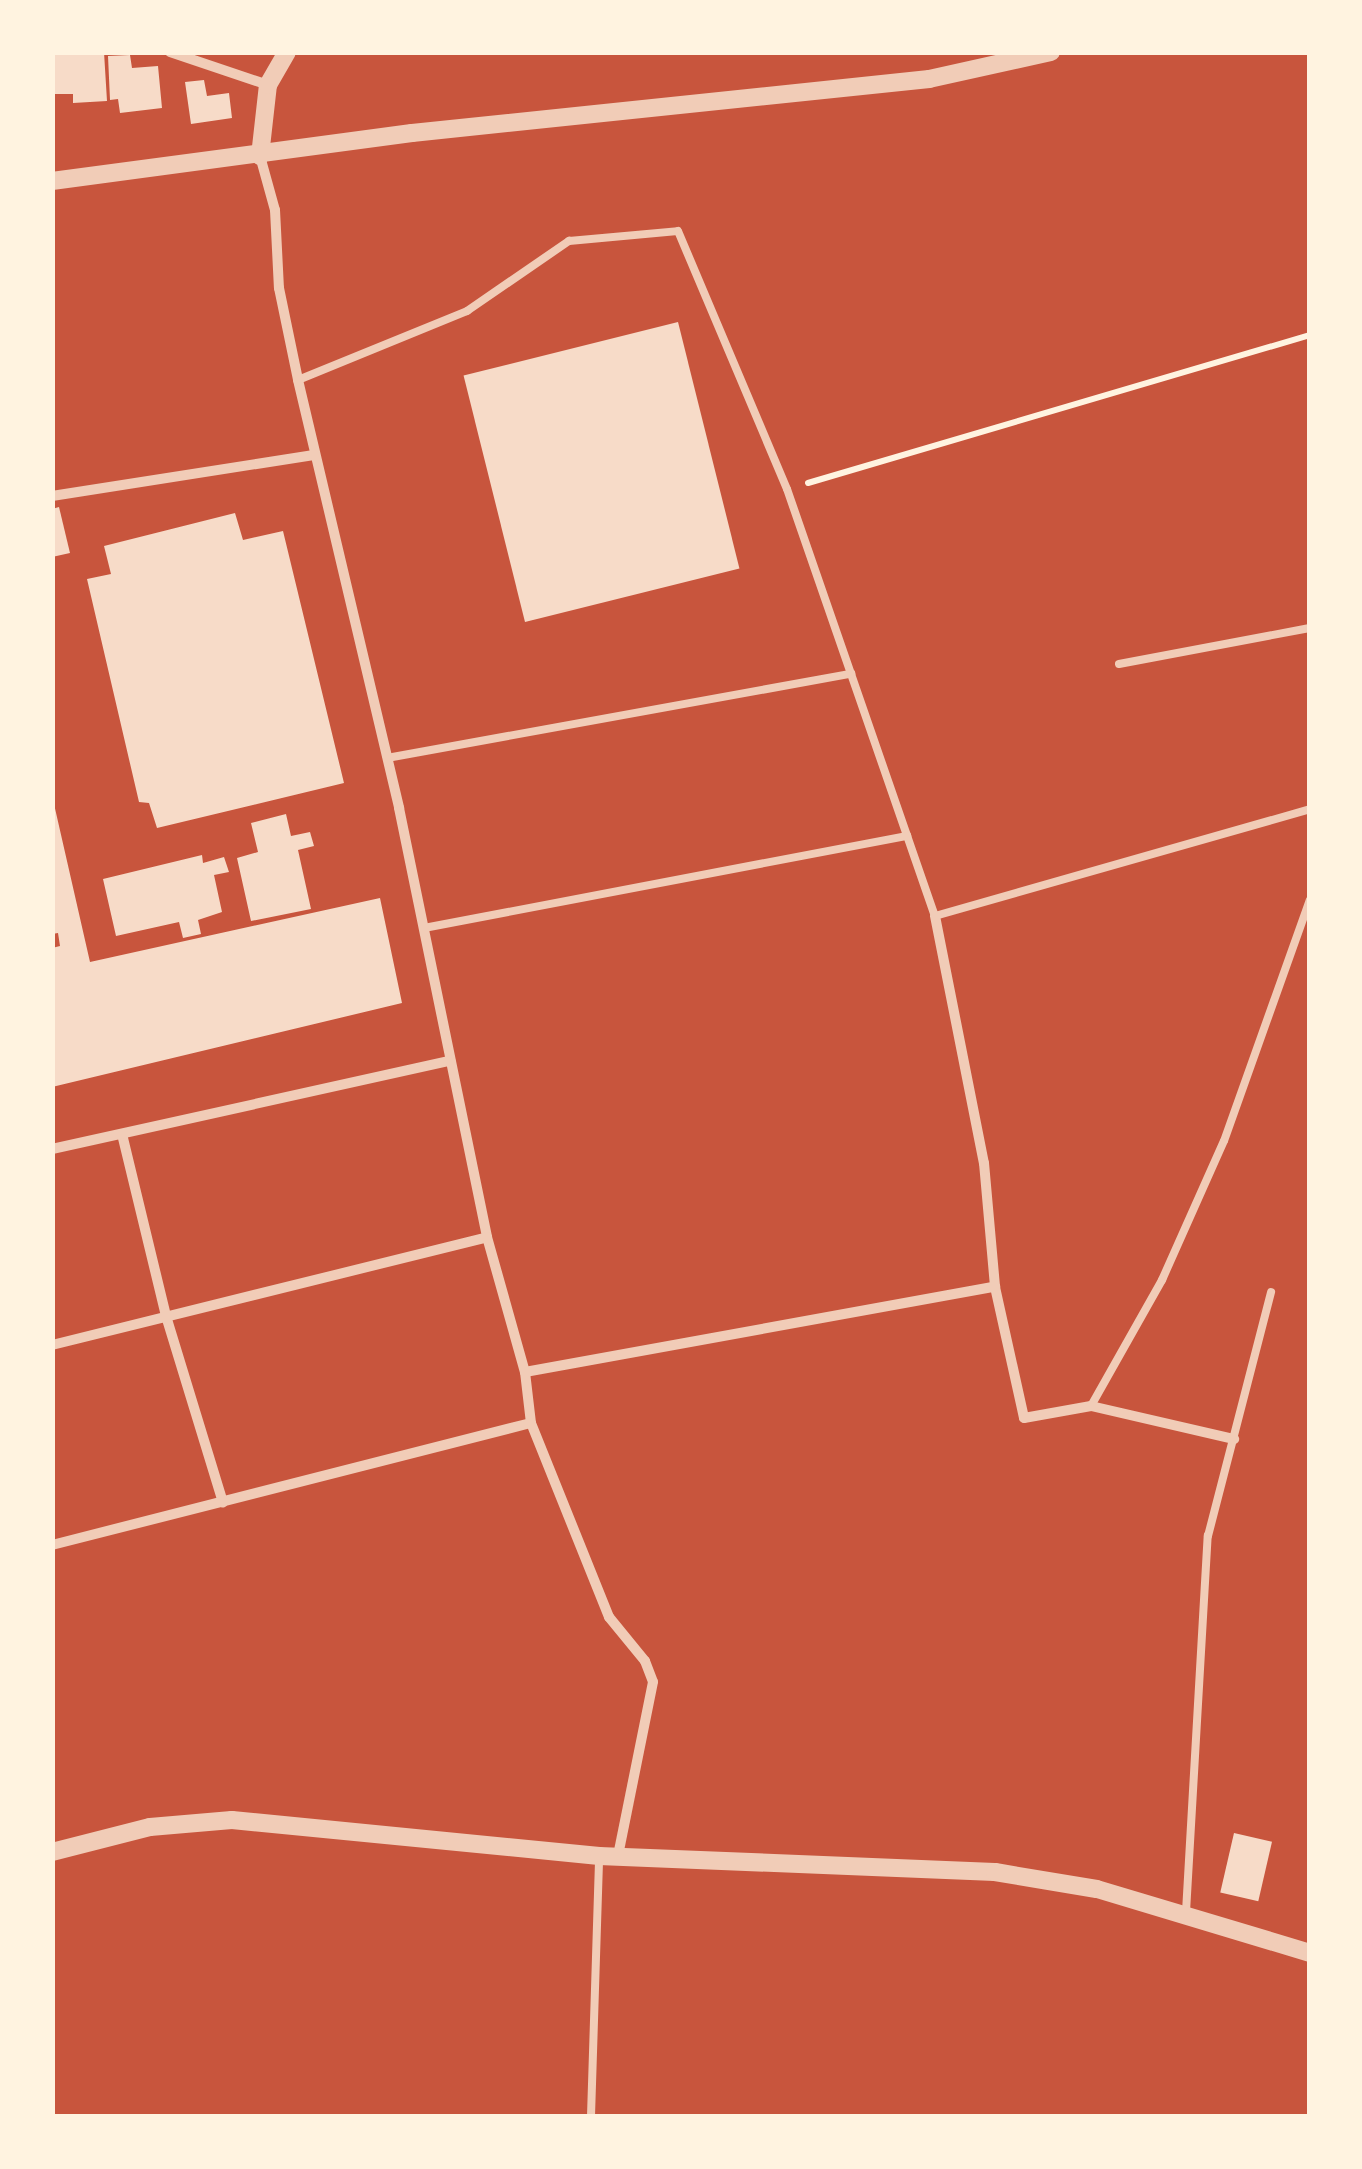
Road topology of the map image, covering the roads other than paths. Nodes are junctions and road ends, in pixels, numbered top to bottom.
1 (170, 52) edge
2 (288, 52) edge
3 (1051, 52) edge
4 (268, 84) junction
5 (260, 156) junction
6 (52, 182) edge
7 (298, 380) junction
8 (314, 456) junction
9 (52, 496) edge
10 (1310, 628) edge
11 (1119, 664) dead end
12 (851, 674) junction
13 (387, 758) junction
14 (1310, 809) edge
15 (907, 836) junction
16 (1310, 900) edge
17 (935, 916) junction
18 (424, 928) junction
19 (450, 1061) junction
20 (122, 1134) junction
21 (52, 1150) edge
22 (487, 1237) junction
23 (995, 1287) junction
24 (1271, 1292) dead end
25 (166, 1316) junction
26 (52, 1344) edge
27 (526, 1372) junction
28 (1090, 1406) junction
29 (531, 1422) junction
30 (1234, 1440) junction
31 (223, 1502) junction
32 (52, 1545) edge
33 (52, 1852) edge
34 (608, 1856) junction
35 (1186, 1912) junction
36 (1310, 1952) edge
37 (591, 2116) edge

1 - 4 street
2 - 4 street
3 - 5 street
4 - 5 street
5 - 6 street
5 - 7 street
7 - 8 street
7 - 12 lane
8 - 9 street
8 - 13 street
10 - 11 lane
12 - 13 lane
12 - 15 lane
13 - 18 street
14 - 17 lane
15 - 17 lane
15 - 18 lane
16 - 28 lane
17 - 23 street
18 - 19 street
19 - 20 street
19 - 22 street
20 - 21 street
20 - 25 street
22 - 25 street
22 - 27 street
23 - 27 street
23 - 28 street
24 - 30 lane
25 - 26 street
25 - 31 street
27 - 29 street
28 - 30 street
29 - 31 street
29 - 34 street
30 - 35 lane
31 - 32 street
33 - 34 street
34 - 35 street
34 - 37 lane
35 - 36 street

